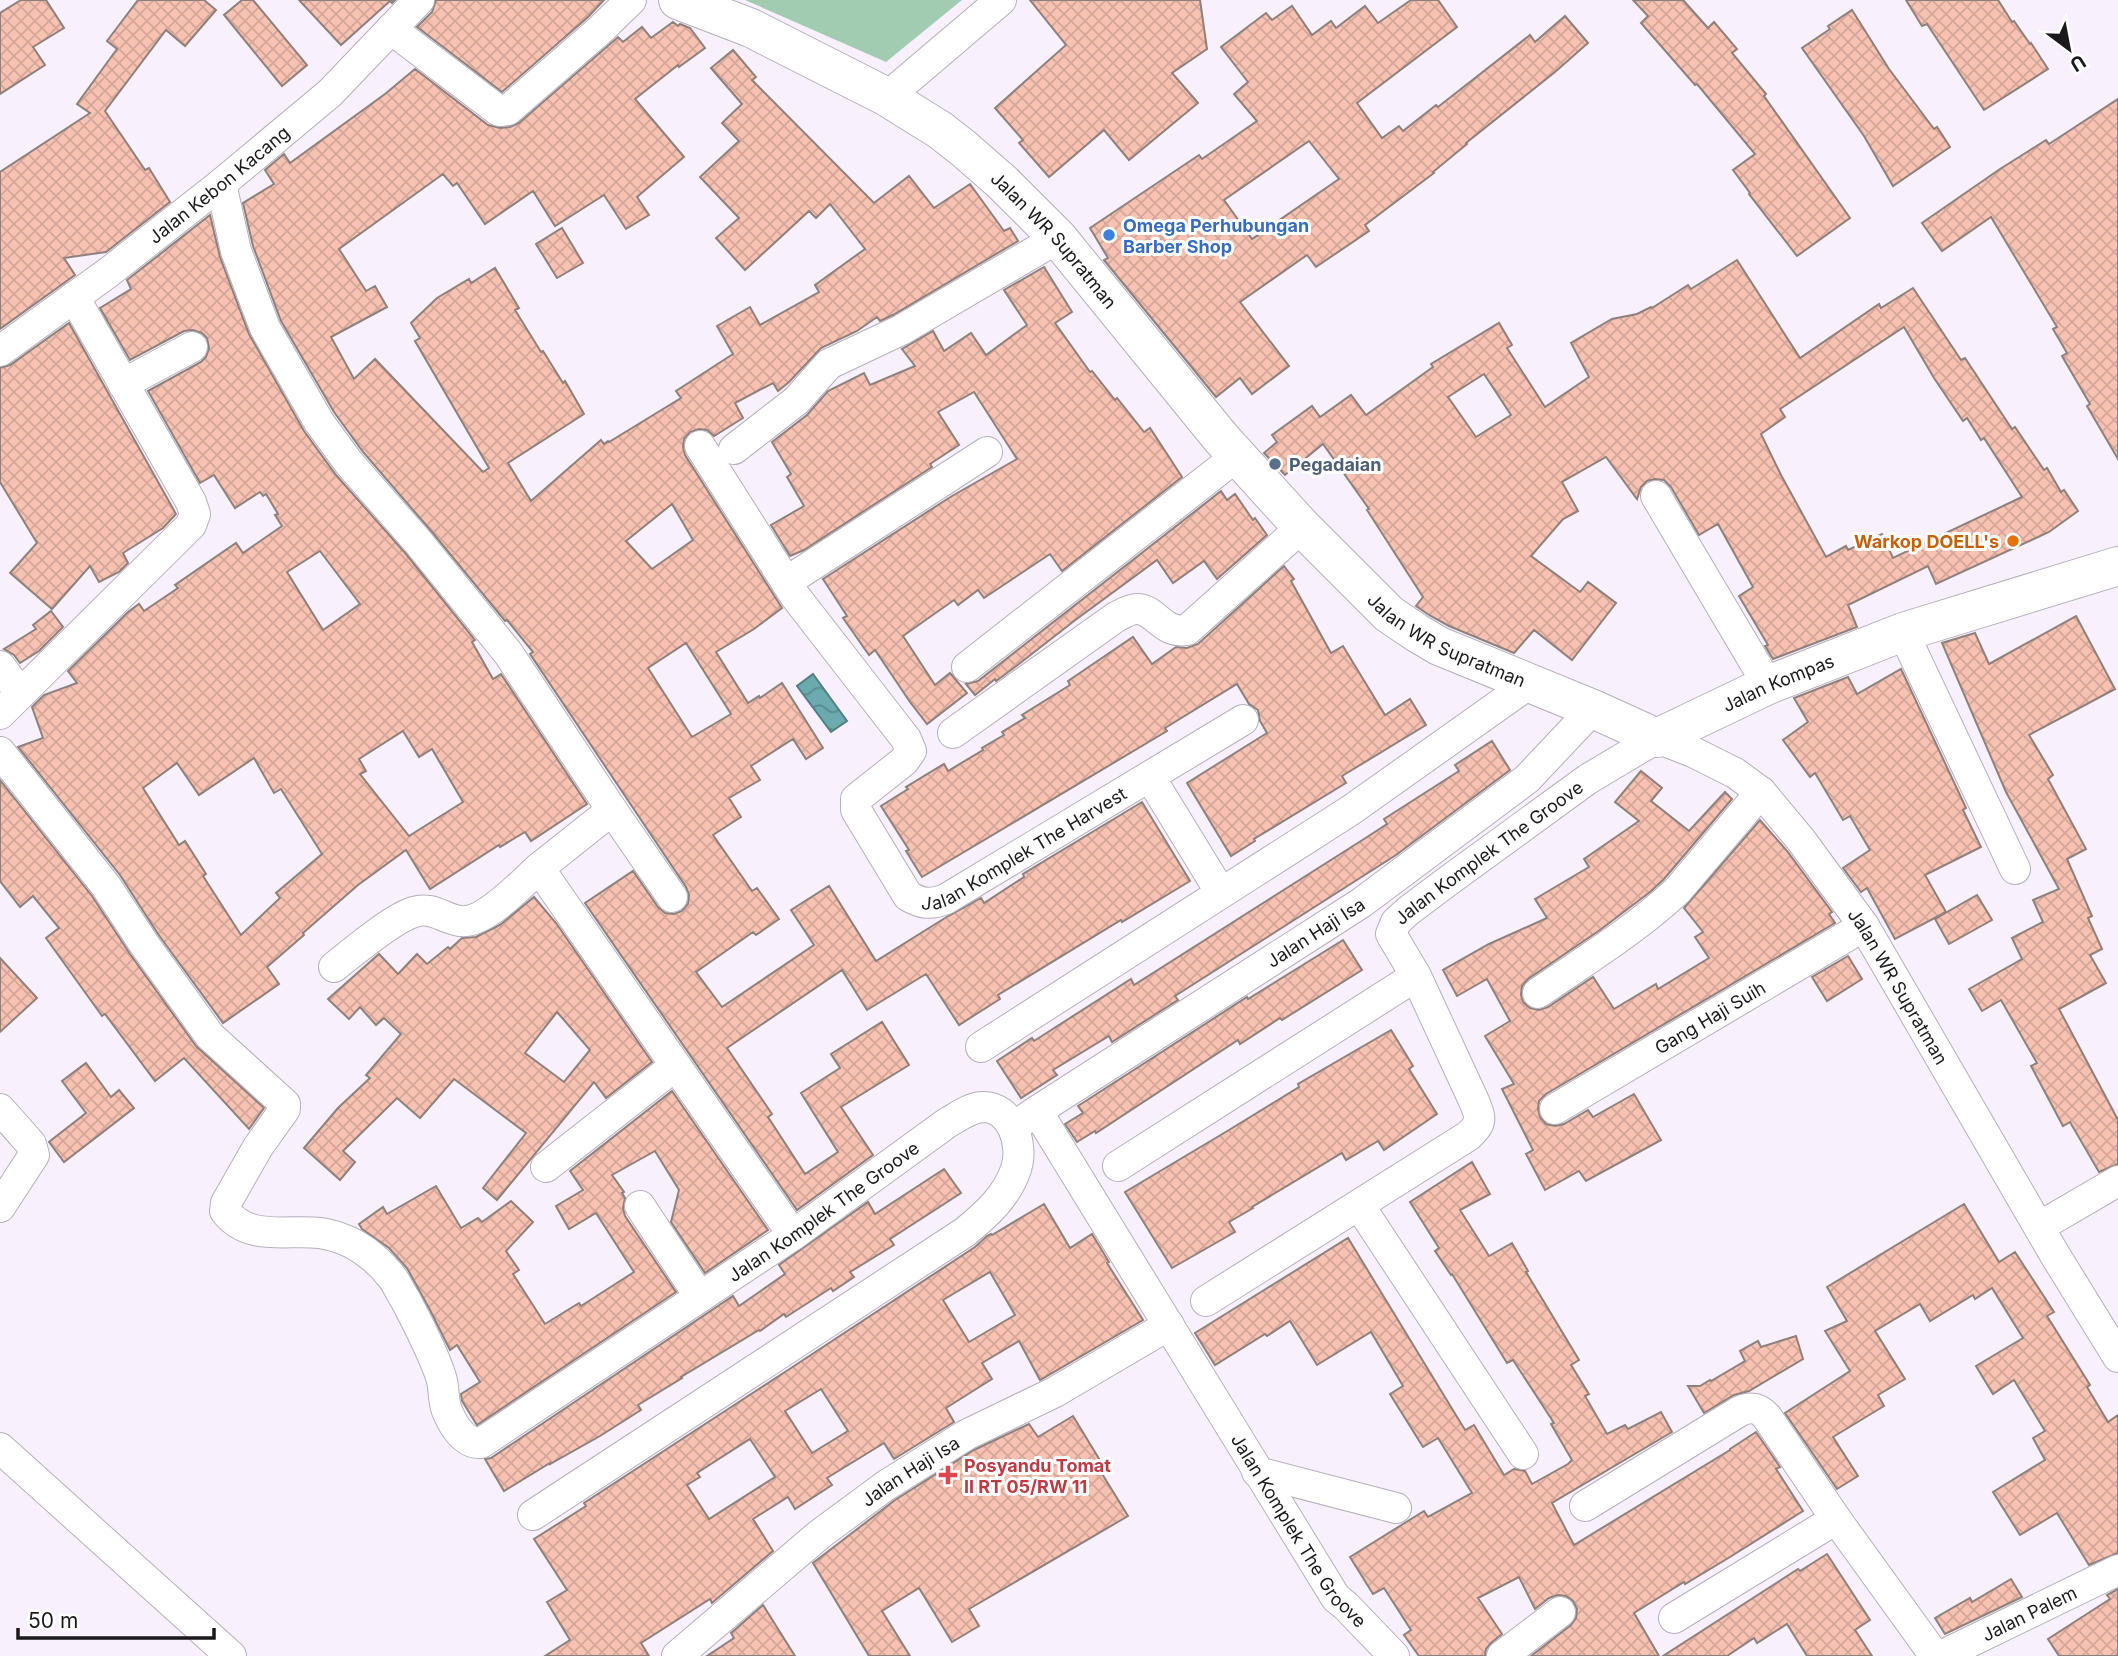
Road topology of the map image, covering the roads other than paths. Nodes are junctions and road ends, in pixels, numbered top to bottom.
1 (419, 0) edge
2 (631, 0) edge
3 (678, 0) edge
4 (1001, 0) edge
5 (391, 29) junction
6 (887, 97) junction
7 (221, 184) junction
8 (1058, 239) junction
9 (74, 297) junction
10 (192, 347) dead end
11 (0, 351) edge
12 (123, 384) junction
13 (700, 446) dead end
14 (734, 449) dead end
15 (987, 452) dead end
16 (1237, 456) junction
17 (1656, 496) dead end
18 (1302, 527) junction
19 (2117, 569) edge
20 (786, 582) junction
21 (1903, 632) junction
22 (0, 666) edge
23 (967, 667) dead end
24 (1530, 682) junction
25 (1768, 685) junction
26 (10, 703) edge
27 (1593, 709) junction
28 (1243, 720) dead end
29 (953, 733) dead end
30 (1657, 738) junction
31 (0, 752) edge
32 (1150, 776) junction
33 (1761, 792) junction
34 (612, 810) junction
35 (539, 868) junction
36 (2015, 869) dead end
37 (1221, 893) junction
38 (672, 897) dead end
39 (1864, 926) junction
40 (334, 967) dead end
41 (1416, 976) junction
42 (1538, 993) dead end
43 (981, 1047) dead end
44 (675, 1066) junction
45 (0, 1109) edge
46 (1555, 1109) dead end
47 (1026, 1119) junction
48 (1118, 1166) dead end
49 (546, 1167) dead end
50 (2118, 1181) edge
51 (1359, 1205) junction
52 (640, 1206) dead end
53 (0, 1207) edge
54 (2039, 1227) junction
55 (793, 1236) junction
56 (700, 1297) junction
57 (1206, 1301) dead end
58 (1169, 1325) junction
59 (2117, 1353) edge
60 (0, 1448) edge
61 (1523, 1454) dead end
62 (1257, 1472) junction
63 (1585, 1506) dead end
64 (1396, 1508) dead end
65 (533, 1515) dead end
66 (1836, 1519) junction
67 (2118, 1570) edge
68 (1560, 1612) dead end
69 (1674, 1618) dead end
70 (231, 1656) edge
71 (677, 1656) edge
72 (1394, 1656) edge
73 (1502, 1656) edge
74 (1935, 1656) edge
75 (1941, 1656) edge

1 - 5 street, Jalan Kebon Kacang
2 - 5 street
3 - 6 main road, Jalan WR Supratman
4 - 6 street
5 - 7 street, Jalan Kebon Kacang
6 - 8 main road, Jalan WR Supratman
7 - 9 street, Jalan Kebon Kacang
7 - 34 street
8 - 14 street
8 - 16 main road, Jalan WR Supratman
9 - 11 street, Jalan Kebon Kacang
9 - 12 street
10 - 12 street
12 - 26 street
13 - 20 street, Jalan Komplek The Harvest
15 - 20 street
16 - 18 main road, Jalan WR Supratman
16 - 23 street
17 - 25 street
18 - 24 main road, Jalan WR Supratman
18 - 29 street
19 - 21 main road, Jalan Kompas
20 - 32 street, Jalan Komplek The Harvest
21 - 25 main road, Jalan Kompas
21 - 36 street
22 - 26 street
24 - 27 main road, Jalan WR Supratman
24 - 37 street
25 - 30 main road, Jalan Kompas
27 - 30 main road, Jalan WR Supratman
27 - 47 street, Jalan Haji Isa
28 - 32 street, Jalan Komplek The Harvest
30 - 33 street, Jalan WR Supratman
30 - 41 street, Jalan Komplek The Groove
31 - 56 street, Jalan Komplek The Groove
32 - 37 street
33 - 39 street, Jalan WR Supratman
33 - 42 street
34 - 35 street
34 - 38 street
35 - 40 street
35 - 44 street
37 - 43 street
39 - 46 street, Gang Haji Suih
39 - 54 street, Jalan WR Supratman
41 - 48 street
41 - 51 street, Jalan Komplek The Groove
44 - 49 street
44 - 55 street
45 - 53 street
47 - 55 street, Jalan Komplek The Groove
47 - 58 street, Jalan Komplek The Groove
47 - 65 street
50 - 54 street
51 - 57 street, Jalan Komplek The Groove
51 - 61 street
52 - 56 street
54 - 59 street, Jalan WR Supratman
55 - 56 street, Jalan Komplek The Groove
58 - 62 street, Jalan Komplek The Groove
58 - 71 street, Jalan Haji Isa
60 - 70 street
62 - 64 street
62 - 72 street, Jalan Komplek The Groove
63 - 66 street
66 - 69 street
66 - 74 street
67 - 75 street, Jalan Palem
68 - 73 street

